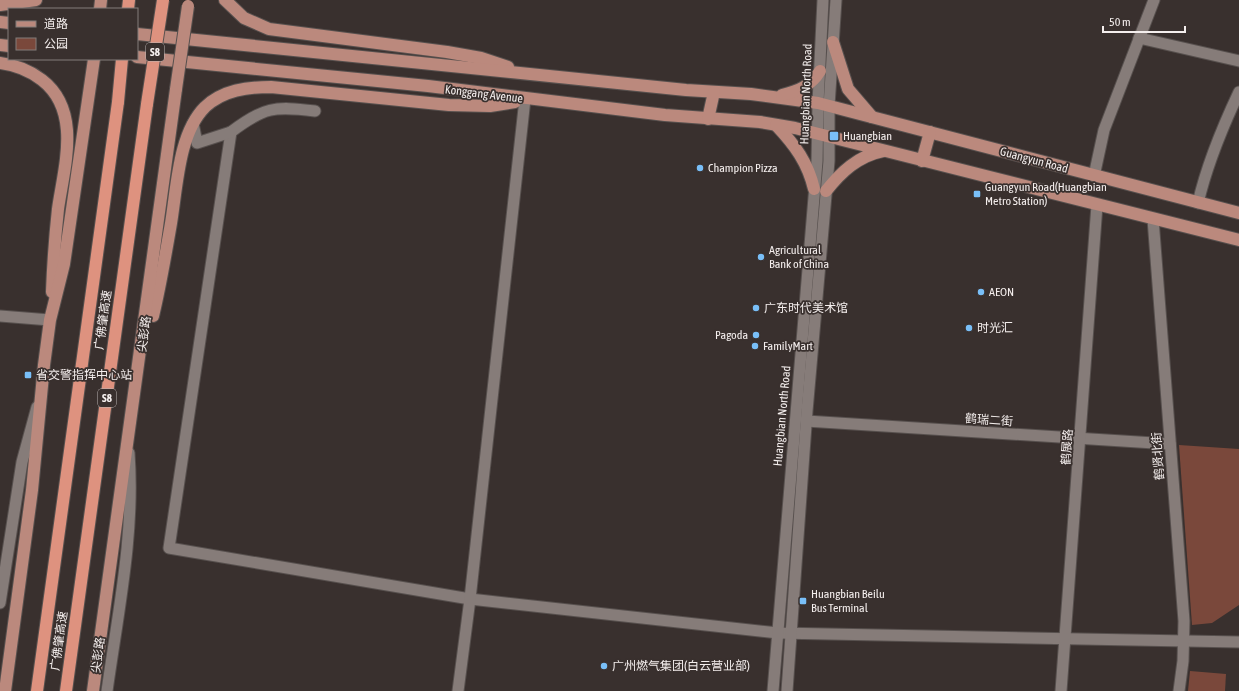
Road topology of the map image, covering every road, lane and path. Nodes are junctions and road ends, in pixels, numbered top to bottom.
1 (36, 0) edge
2 (163, 0) edge
3 (225, 0) edge
4 (823, 0) edge
5 (836, 0) edge
6 (1154, 0) edge
7 (189, 3) edge
8 (0, 5) edge
9 (138, 34) edge
10 (1139, 38) junction
11 (834, 42) junction
12 (138, 57) edge
13 (94, 60) edge
14 (122, 60) edge
15 (1239, 61) edge
16 (0, 63) edge
17 (820, 71) junction
18 (527, 74) junction
19 (714, 92) junction
20 (1239, 92) edge
21 (777, 96) junction
22 (525, 99) junction
23 (823, 104) junction
24 (315, 111) dead end
25 (872, 117) junction
26 (708, 119) junction
27 (193, 123) junction
28 (776, 125) junction
29 (231, 132) junction
30 (930, 132) junction
31 (817, 133) junction
32 (829, 137) junction
33 (883, 151) junction
34 (922, 161) junction
35 (1094, 176) junction
36 (820, 190) junction
37 (1198, 202) junction
38 (1097, 204) junction
39 (1239, 213) edge
40 (1153, 219) junction
41 (1239, 240) edge
42 (0, 316) edge
43 (50, 320) junction
44 (143, 343) junction
45 (40, 395) junction
46 (806, 421) junction
47 (1080, 438) junction
48 (128, 440) junction
49 (1170, 444) junction
50 (784, 548) junction
51 (797, 549) junction
52 (470, 599) junction
53 (0, 603) edge
54 (778, 633) junction
55 (791, 634) junction
56 (1066, 638) junction
57 (1182, 642) junction
58 (1239, 642) edge
59 (5, 691) edge
60 (37, 691) edge
61 (66, 691) edge
62 (93, 691) edge
63 (107, 691) edge
64 (458, 691) edge
65 (773, 691) edge
66 (787, 691) edge
67 (1061, 691) edge
68 (1179, 691) edge

1 - 8 main road
2 - 61 highway, 广佛肇高速 / S8, bridge
3 - 18 main road
4 - 17 street, Huangbian North Road
5 - 11 street, Huangbian North Road
6 - 10 street
7 - 44 main road, 尖彭路, bridge
9 - 18 main road, Konggang Avenue
10 - 15 street
10 - 35 street
11 - 23 street, Huangbian North Road
11 - 25 main road
12 - 22 main road, Konggang Avenue
13 - 43 main road
14 - 60 highway, 广佛肇高速, bridge
16 - 43 main road
17 - 21 main road
17 - 23 street, Huangbian North Road
18 - 19 main road, Konggang Avenue
19 - 21 main road, Konggang Avenue
19 - 26 main road
20 - 37 street
21 - 23 main road, Konggang Avenue
22 - 26 main road, Konggang Avenue
22 - 27 main road
22 - 52 street
23 - 25 main road, Guangyun Road
23 - 31 street, Huangbian North Road
23 - 32 street, Huangbian North Road
24 - 29 street
25 - 30 main road, Guangyun Road
26 - 28 main road, Konggang Avenue
27 - 29 street
27 - 44 main road
28 - 31 main road, Konggang Avenue
28 - 36 main road
29 - 52 street
30 - 34 main road
30 - 35 main road, Guangyun Road
31 - 32 main road, Konggang Avenue
31 - 36 street, Huangbian North Road
32 - 33 main road
32 - 36 street, Huangbian North Road
33 - 34 main road
33 - 36 main road
34 - 38 main road
35 - 37 main road, Guangyun Road
36 - 46 street, Huangbian North Road
36 - 50 street, Huangbian North Road
37 - 39 main road, Guangyun Road
38 - 40 main road
38 - 47 street, 鹤展路
40 - 41 main road
40 - 49 street, 鹤贤北街
42 - 43 street
43 - 45 main road
44 - 48 main road, 尖彭路
45 - 53 street
45 - 59 main road
46 - 47 street, 鹤瑞二街
46 - 51 street, Huangbian North Road
47 - 49 street, 鹤瑞二街
47 - 56 street, 鹤展路
48 - 62 main road, 尖彭路
48 - 63 street
49 - 57 street, 鹤贤北街
50 - 51 street
50 - 54 street, Huangbian North Road
51 - 55 street, Huangbian North Road
52 - 54 street
52 - 64 street
54 - 55 street
54 - 65 street, Huangbian North Road
55 - 56 street
55 - 66 street, Huangbian North Road
56 - 57 street
56 - 67 street, 鹤展路
57 - 58 street
57 - 68 street, 鹤贤北街

